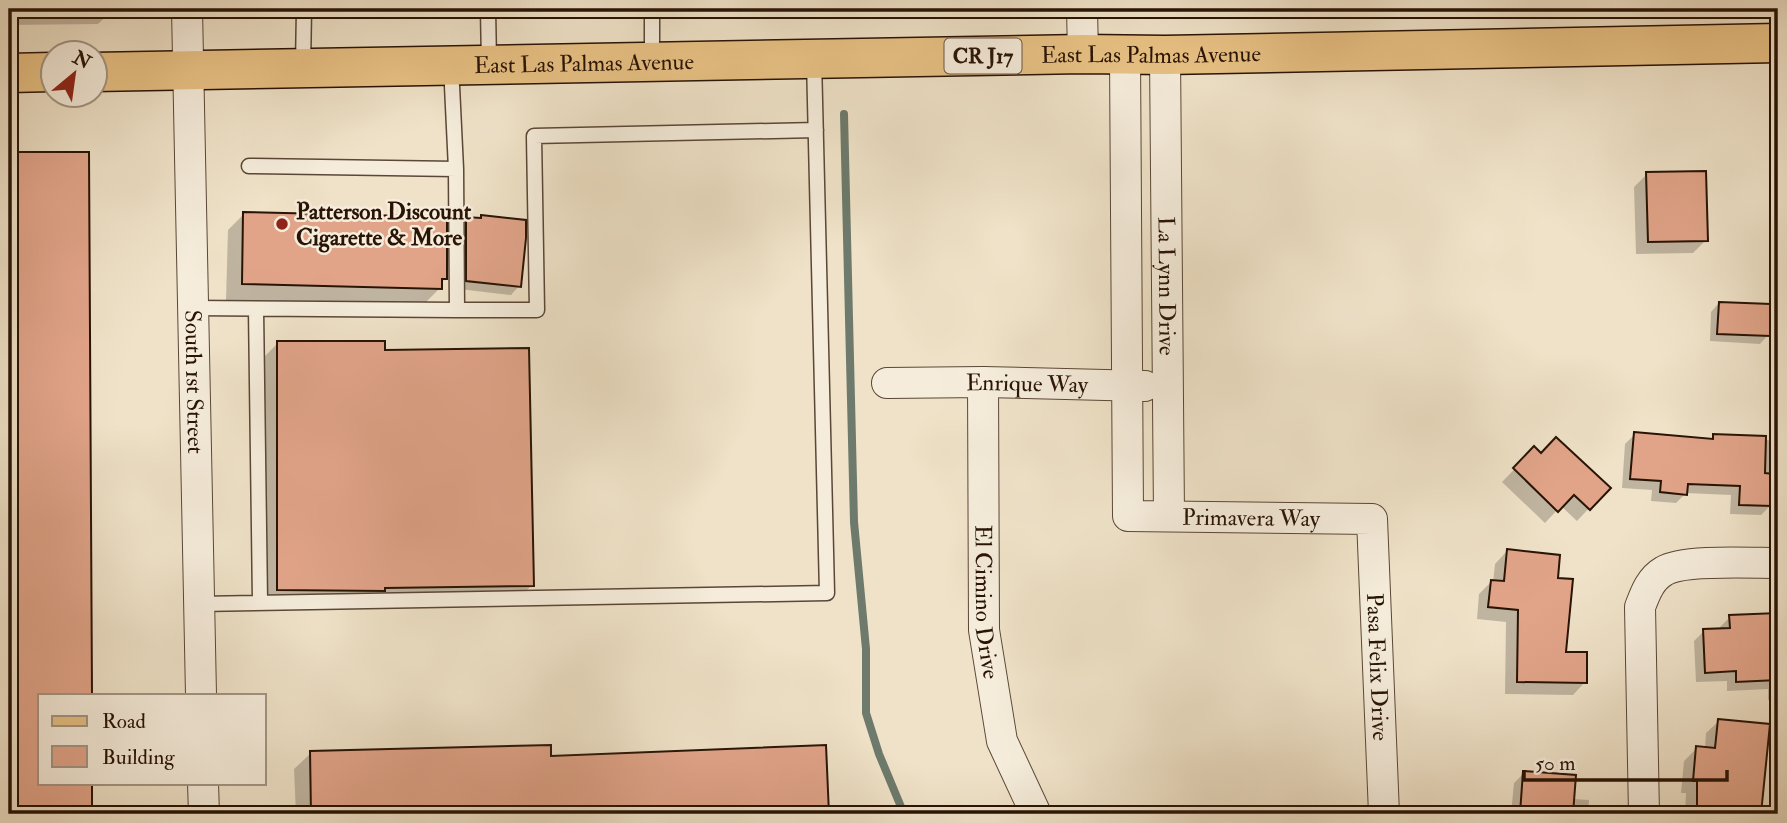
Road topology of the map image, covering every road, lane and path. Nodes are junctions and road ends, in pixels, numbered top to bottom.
1 (187, 9) edge
2 (304, 9) edge
3 (488, 9) edge
4 (652, 9) edge
5 (1082, 9) edge
6 (1778, 43) edge
7 (1083, 54) junction
8 (1165, 55) junction
9 (1125, 56) junction
10 (814, 59) junction
11 (652, 61) junction
12 (489, 64) junction
13 (451, 65) junction
14 (303, 68) junction
15 (187, 70) junction
16 (38, 72) edge
17 (108, 72) edge
18 (9, 73) edge
19 (816, 130) junction
20 (249, 166) dead end
21 (456, 169) junction
22 (193, 308) junction
23 (256, 309) junction
24 (457, 310) junction
25 (983, 382) junction
26 (887, 383) dead end
27 (1127, 386) junction
28 (1168, 386) junction
29 (1129, 516) joint
30 (1169, 516) junction
31 (1372, 519) joint
32 (1778, 563) edge
33 (260, 602) junction
34 (200, 604) junction
35 (201, 694) edge
36 (203, 784) edge
37 (204, 814) edge
38 (1036, 814) edge
39 (1384, 814) edge
40 (1644, 814) edge

1 - 15 street, South 1st Street
2 - 14 lane
3 - 12 lane
4 - 11 lane
5 - 7 street
6 - 8 main road, East Las Palmas Avenue / CR J17
7 - 9 main road, East Las Palmas Avenue / CR J17
7 - 10 main road, East Las Palmas Avenue / CR J17
8 - 9 main road, East Las Palmas Avenue / CR J17
8 - 28 street, La Lynn Drive
9 - 27 street, La Lynn Drive
10 - 11 main road, East Las Palmas Avenue / CR J17
10 - 19 lane
11 - 12 main road, East Las Palmas Avenue / CR J17
12 - 13 main road, East Las Palmas Avenue / CR J17
13 - 14 main road, East Las Palmas Avenue / CR J17
13 - 21 lane
14 - 15 main road, East Las Palmas Avenue / CR J17
15 - 17 main road, CR J17
15 - 22 street, South 1st Street
16 - 18 main road
19 - 24 lane
19 - 33 lane
20 - 21 lane
21 - 24 lane
22 - 23 lane
22 - 34 street, South 1st Street
23 - 24 lane
23 - 33 lane
25 - 26 street, Enrique Way
25 - 27 street, Enrique Way
25 - 38 street, El Cimino Drive
27 - 28 street, Enrique Way
27 - 29 street, La Lynn Drive
28 - 30 street, La Lynn Drive
29 - 30 street, Primavera Way
30 - 31 street, Primavera Way
31 - 39 street, Pasa Felix Drive
32 - 40 street
33 - 34 lane
34 - 35 street, South 1st Street
36 - 37 street

